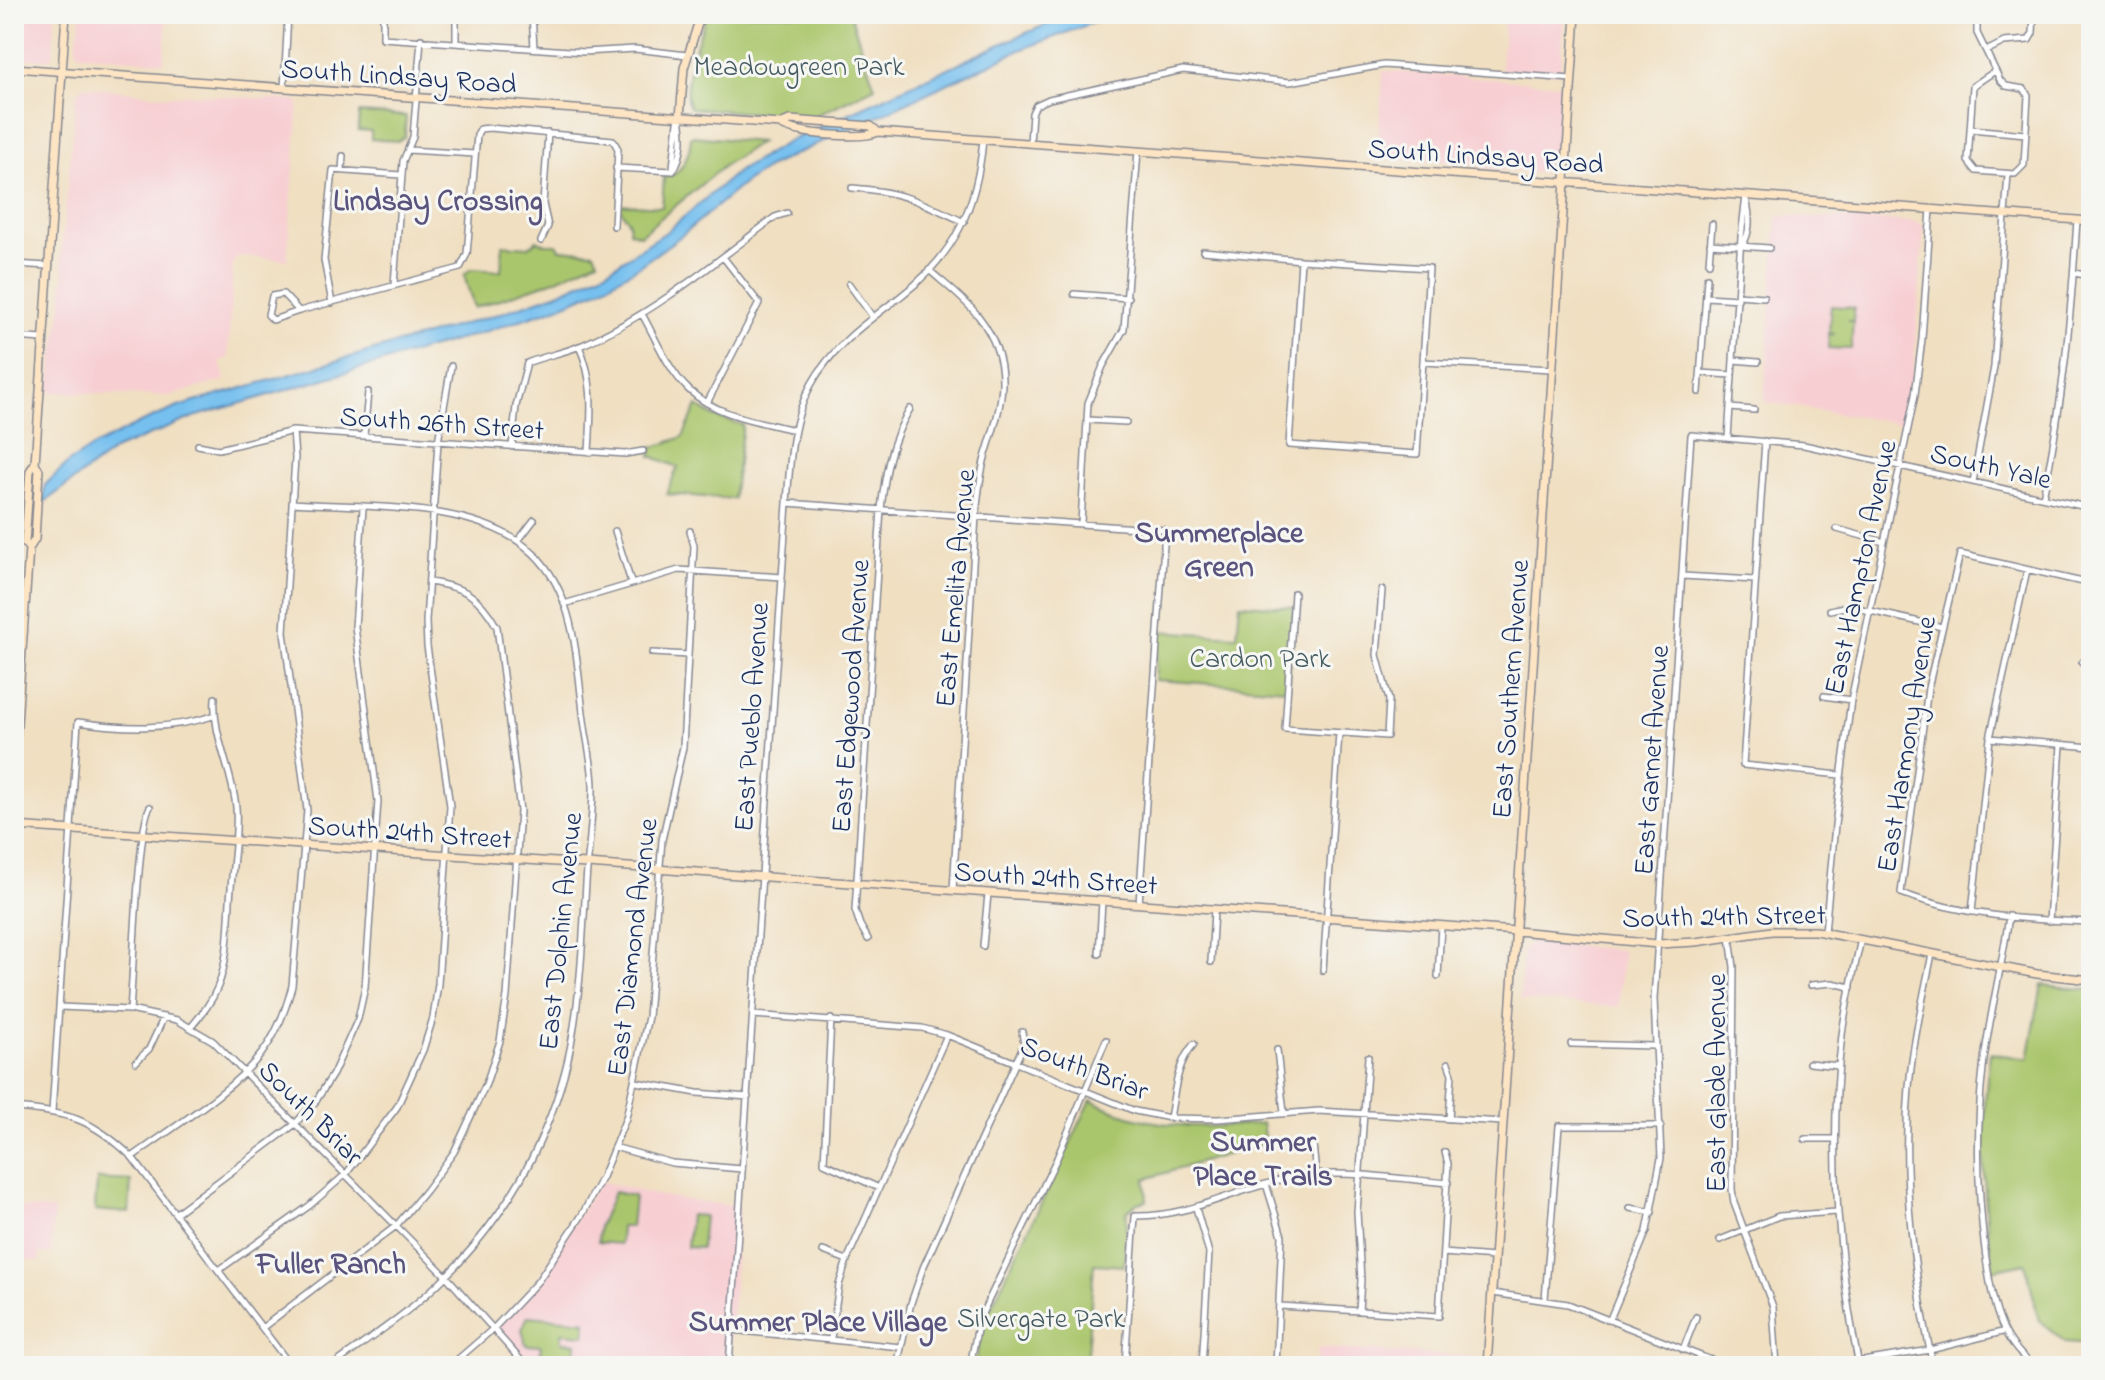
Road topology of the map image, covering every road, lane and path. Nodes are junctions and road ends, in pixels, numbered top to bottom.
1 (66, 14) edge
2 (288, 14) edge
3 (383, 14) edge
4 (456, 14) edge
5 (532, 14) edge
6 (701, 14) edge
7 (920, 14) edge
8 (1576, 14) edge
9 (1977, 14) edge
10 (2034, 14) edge
11 (897, 18) edge
12 (421, 39) junction
13 (456, 43) junction
14 (534, 48) junction
15 (1986, 51) junction
16 (687, 55) junction
17 (14, 68) edge
18 (1995, 71) junction
19 (62, 72) junction
20 (1572, 79) junction
21 (284, 88) junction
22 (417, 98) junction
23 (680, 117) junction
24 (780, 124) junction
25 (1970, 129) junction
26 (878, 132) junction
27 (548, 133) junction
28 (2026, 134) junction
29 (983, 140) junction
30 (1030, 143) junction
31 (408, 150) junction
32 (1138, 151) junction
33 (475, 154) junction
34 (343, 156) dead end
35 (616, 168) junction
36 (342, 170) junction
37 (2008, 174) junction
38 (401, 175) junction
39 (1564, 183) junction
40 (852, 188) dead end
41 (1746, 196) junction
42 (1931, 209) junction
43 (787, 213) dead end
44 (2005, 215) junction
45 (2077, 220) junction
46 (2091, 221) edge
47 (964, 222) junction
48 (1712, 224) dead end
49 (614, 226) dead end
50 (541, 241) dead end
51 (1710, 244) junction
52 (1742, 247) junction
53 (1769, 248) dead end
54 (1203, 251) dead end
55 (723, 257) junction
56 (1301, 260) junction
57 (1709, 263) dead end
58 (14, 264) edge
59 (48, 266) junction
60 (929, 270) junction
61 (2074, 273) junction
62 (2091, 276) edge
63 (1707, 278) dead end
64 (849, 284) dead end
65 (394, 285) junction
66 (1074, 294) dead end
67 (1706, 297) junction
68 (1738, 297) junction
69 (1764, 297) dead end
70 (1128, 298) junction
71 (332, 303) junction
72 (299, 311) junction
73 (642, 314) junction
74 (872, 316) junction
75 (14, 337) edge
76 (43, 339) junction
77 (579, 346) junction
78 (1733, 360) junction
79 (1423, 362) junction
80 (1758, 362) dead end
81 (451, 366) dead end
82 (1552, 369) junction
83 (1701, 373) junction
84 (1732, 375) junction
85 (368, 392) dead end
86 (1699, 392) dead end
87 (707, 403) junction
88 (1730, 408) junction
89 (910, 409) dead end
90 (1754, 410) dead end
91 (1087, 420) junction
92 (1126, 422) dead end
93 (794, 430) junction
94 (293, 431) junction
95 (1691, 435) joint
96 (364, 436) junction
97 (1728, 438) junction
98 (1765, 441) junction
99 (438, 442) junction
100 (198, 445) dead end
101 (512, 447) junction
102 (643, 451) dead end
103 (589, 452) junction
104 (35, 463) junction
105 (1901, 465) junction
106 (1973, 482) junction
107 (2043, 497) junction
108 (292, 503) junction
109 (787, 503) junction
110 (363, 508) junction
111 (2091, 508) edge
112 (881, 509) junction
113 (434, 512) junction
114 (976, 516) junction
115 (534, 520) dead end
116 (1081, 523) junction
117 (1837, 529) dead end
118 (615, 531) dead end
119 (690, 531) dead end
120 (518, 541) junction
121 (1884, 542) junction
122 (29, 549) junction
123 (2027, 570) junction
124 (693, 571) junction
125 (1682, 576) junction
126 (782, 577) junction
127 (1755, 580) junction
128 (429, 582) junction
129 (631, 582) junction
130 (2091, 584) edge
131 (1382, 590) dead end
132 (1294, 593) dead end
133 (564, 604) junction
134 (1830, 610) dead end
135 (1869, 611) junction
136 (1942, 627) junction
137 (652, 653) dead end
138 (688, 655) junction
139 (2082, 662) dead end
140 (18, 665) edge
141 (2091, 671) edge
142 (1824, 696) dead end
143 (215, 698) dead end
144 (1851, 700) junction
145 (213, 716) junction
146 (1339, 733) junction
147 (1990, 738) junction
148 (2061, 745) junction
149 (2091, 747) edge
150 (15, 748) edge
151 (14, 767) edge
152 (1840, 775) junction
153 (150, 807) dead end
154 (14, 826) edge
155 (71, 829) junction
156 (143, 834) junction
157 (235, 839) junction
158 (305, 845) junction
159 (376, 850) junction
160 (447, 855) junction
161 (516, 860) junction
162 (587, 864) junction
163 (659, 870) junction
164 (761, 878) junction
165 (856, 885) junction
166 (953, 891) junction
167 (988, 894) junction
168 (1102, 901) junction
169 (1139, 904) junction
170 (1214, 911) junction
171 (1972, 913) junction
172 (2009, 916) junction
173 (1327, 919) junction
174 (2049, 921) junction
175 (2091, 922) edge
176 (1441, 927) junction
177 (1516, 931) junction
178 (1825, 932) junction
179 (1730, 937) junction
180 (1861, 938) junction
181 (868, 939) dead end
182 (1658, 944) junction
183 (983, 946) dead end
184 (1099, 954) dead end
185 (1932, 954) junction
186 (1211, 962) dead end
187 (2002, 968) junction
188 (1323, 970) dead end
189 (1438, 976) dead end
190 (2091, 980) edge
191 (1811, 985) dead end
192 (1851, 987) junction
193 (59, 1007) junction
194 (130, 1010) junction
195 (753, 1015) junction
196 (164, 1017) junction
197 (831, 1019) junction
198 (191, 1027) junction
199 (1022, 1032) dead end
200 (947, 1035) junction
201 (1106, 1040) dead end
202 (1194, 1044) dead end
203 (1571, 1044) dead end
204 (1654, 1046) junction
205 (1277, 1050) dead end
206 (1368, 1057) dead end
207 (136, 1062) dead end
208 (1016, 1063) junction
209 (1448, 1063) dead end
210 (1809, 1063) dead end
211 (1839, 1066) junction
212 (244, 1074) junction
213 (636, 1082) junction
214 (1085, 1091) junction
215 (748, 1097) junction
216 (14, 1108) edge
217 (52, 1112) junction
218 (1284, 1113) junction
219 (1362, 1114) junction
220 (1170, 1118) junction
221 (1449, 1119) junction
222 (1503, 1122) junction
223 (294, 1125) junction
224 (1661, 1126) junction
225 (1805, 1139) dead end
226 (1835, 1139) junction
227 (1313, 1144) dead end
228 (614, 1147) junction
229 (1445, 1152) dead end
230 (132, 1157) junction
231 (742, 1169) junction
232 (346, 1174) junction
233 (1316, 1175) junction
234 (1358, 1176) junction
235 (1448, 1183) junction
236 (1266, 1184) junction
237 (879, 1188) junction
238 (1196, 1208) junction
239 (1630, 1208) dead end
240 (1652, 1212) junction
241 (1837, 1212) junction
242 (176, 1213) junction
243 (396, 1226) junction
244 (1744, 1229) junction
245 (1720, 1240) dead end
246 (823, 1251) dead end
247 (1443, 1253) junction
248 (1495, 1257) junction
249 (847, 1260) junction
250 (219, 1270) junction
251 (446, 1276) junction
252 (1492, 1293) junction
253 (1545, 1299) junction
254 (1280, 1306) junction
255 (1359, 1311) junction
256 (1696, 1317) dead end
257 (1610, 1319) junction
258 (262, 1328) junction
259 (494, 1328) junction
260 (731, 1330) junction
261 (2002, 1332) junction
262 (831, 1338) junction
263 (901, 1347) junction
264 (1683, 1350) junction
265 (1930, 1350) junction
266 (1859, 1364) edge
267 (291, 1366) edge
268 (332, 1366) edge
269 (450, 1366) edge
270 (526, 1366) edge
271 (729, 1366) edge
272 (897, 1366) edge
273 (970, 1366) edge
274 (1125, 1366) edge
275 (1202, 1366) edge
276 (1276, 1366) edge
277 (1487, 1366) edge
278 (1741, 1366) edge
279 (1777, 1366) edge
280 (1833, 1366) edge
281 (1933, 1366) edge
282 (2034, 1366) edge

1 - 19 main road
2 - 21 street
3 - 12 street
4 - 13 street
5 - 14 street
6 - 16 main road
7 - 11 street
8 - 20 main road, East Southern Avenue
9 - 15 street
10 - 15 street
12 - 13 street
12 - 22 street
13 - 14 street
14 - 16 street
15 - 18 street
16 - 23 main road
17 - 19 main road, South Lindsay Road
18 - 25 street
18 - 28 street
19 - 21 main road, South Lindsay Road
19 - 59 main road
20 - 30 street
20 - 39 main road, East Southern Avenue
21 - 22 main road, South Lindsay Road
22 - 23 main road, South Lindsay Road
22 - 31 street
23 - 24 main road, South Lindsay Road
23 - 35 street
24 - 26 main road, South Lindsay Road
24 - 26 main road, South Lindsay Road
25 - 28 street
25 - 37 street
26 - 29 main road, South Lindsay Road
27 - 33 street
27 - 35 street
27 - 50 street
28 - 37 street
29 - 30 main road, South Lindsay Road
29 - 47 street, East Pueblo Avenue
30 - 32 main road, South Lindsay Road
31 - 33 street
31 - 38 street
32 - 39 main road, South Lindsay Road
32 - 70 street
33 - 65 street
34 - 36 street
35 - 49 street
36 - 38 street
36 - 71 street
37 - 44 street
38 - 65 street
39 - 41 main road, South Lindsay Road
39 - 82 main road, East Southern Avenue
40 - 47 street
41 - 42 main road, South Lindsay Road
41 - 52 street
42 - 44 main road, South Lindsay Road
42 - 105 street, East Hampton Avenue
43 - 55 street
44 - 45 main road, South Lindsay Road
44 - 106 street
45 - 46 main road, South Lindsay Road
45 - 61 street
47 - 60 street, East Pueblo Avenue
48 - 51 street
51 - 52 street
51 - 57 street
52 - 53 street
52 - 68 street
54 - 56 street
55 - 73 street
55 - 87 street
56 - 79 street
56 - 79 street
58 - 59 street
59 - 76 main road
60 - 74 street, East Pueblo Avenue
60 - 114 street, East Emelita Avenue
61 - 62 street
61 - 107 street
63 - 67 street
64 - 74 street
65 - 71 street
66 - 70 street
67 - 68 street
67 - 83 street
68 - 69 street
68 - 78 street
70 - 91 street
71 - 72 street
72 - 72 street
73 - 77 street
73 - 87 street
74 - 93 street, East Pueblo Avenue
75 - 76 street
76 - 104 main road
77 - 101 street
77 - 103 street
78 - 80 street
78 - 84 street
79 - 82 street
81 - 99 street
82 - 177 main road, East Southern Avenue
83 - 84 street
83 - 86 street
84 - 88 street
85 - 96 street
87 - 93 street
88 - 90 street
88 - 97 street
89 - 112 street, East Edgewood Avenue
91 - 92 street
91 - 116 street
93 - 109 street, East Pueblo Avenue
94 - 96 street, South 26th Street
94 - 100 street, South 26th Street
94 - 108 street
95 - 97 street, South Yale
95 - 125 street, East Garnet Avenue
96 - 99 street, South 26th Street
97 - 98 street, South Yale
98 - 105 street, South Yale
98 - 127 street
99 - 101 street, South 26th Street
99 - 113 street
101 - 103 street, South 26th Street
102 - 103 street, South 26th Street
104 - 122 main road
104 - 122 main road
105 - 106 street, South Yale
105 - 121 street, East Hampton Avenue
106 - 107 street, South Yale
107 - 111 street, South Yale
108 - 110 street, East Dolphin Avenue
108 - 158 street
109 - 112 street
109 - 126 street, East Pueblo Avenue
110 - 113 street, East Dolphin Avenue
110 - 159 street
112 - 114 street
112 - 165 street, East Edgewood Avenue
113 - 120 street, East Dolphin Avenue
113 - 128 street
114 - 116 street
114 - 166 street, East Emelita Avenue
115 - 120 street
116 - 169 street
117 - 121 street
118 - 129 street
119 - 124 street, East Diamond Avenue
120 - 133 street, East Dolphin Avenue
121 - 135 street, East Hampton Avenue
122 - 140 main road
123 - 130 street
123 - 136 street, East Harmony Avenue
123 - 147 street
124 - 126 street
124 - 129 street
124 - 138 street, East Diamond Avenue
125 - 127 street
125 - 182 street, East Garnet Avenue
126 - 164 street, East Pueblo Avenue
127 - 152 street
128 - 160 street
128 - 161 street
129 - 133 street
131 - 146 street
132 - 146 street
133 - 162 street, East Dolphin Avenue
134 - 135 street
135 - 136 street
135 - 144 street, East Hampton Avenue
136 - 171 street, East Harmony Avenue
137 - 138 street
138 - 163 street, East Diamond Avenue
139 - 141 street
140 - 150 main road
142 - 144 street
143 - 145 street
144 - 152 street, East Hampton Avenue
145 - 155 street
145 - 157 street
146 - 173 street
147 - 148 street
147 - 171 street
148 - 149 street
148 - 174 street
150 - 151 main road
152 - 178 street, East Hampton Avenue
153 - 156 street
154 - 155 main road, South 24th Street
155 - 156 main road, South 24th Street
155 - 193 street
156 - 157 main road, South 24th Street
156 - 194 street
157 - 158 main road, South 24th Street
157 - 198 street
158 - 159 main road, South 24th Street
158 - 212 street
159 - 160 main road, South 24th Street
159 - 223 street
160 - 161 main road, South 24th Street
160 - 232 street
161 - 162 main road, South 24th Street
161 - 243 street
162 - 163 main road, South 24th Street
162 - 251 street, East Dolphin Avenue
163 - 164 main road, South 24th Street
163 - 213 street, East Diamond Avenue
164 - 165 main road, South 24th Street
164 - 195 street, East Pueblo Avenue
165 - 166 main road, South 24th Street
165 - 181 street, East Edgewood Avenue
166 - 167 main road, South 24th Street
167 - 168 main road, South 24th Street
167 - 183 street
168 - 169 main road, South 24th Street
168 - 184 street
169 - 170 main road, South 24th Street
170 - 173 main road, South 24th Street
170 - 186 street
171 - 172 street
172 - 174 street
172 - 187 street
173 - 176 main road, South 24th Street
173 - 188 street
174 - 175 street
176 - 177 main road, South 24th Street
176 - 189 street
177 - 182 main road, South 24th Street
177 - 222 main road, East Southern Avenue
178 - 179 main road, South 24th Street
178 - 180 main road, South 24th Street
179 - 182 main road, South 24th Street
179 - 244 street, East Glade Avenue
180 - 185 main road, South 24th Street
180 - 192 street
182 - 204 street, East Garnet Avenue
185 - 187 main road, South 24th Street
185 - 265 street
187 - 190 main road, South 24th Street
187 - 261 street
191 - 192 street
192 - 211 street
193 - 194 street, South Briar
193 - 217 street
194 - 196 street, South Briar
195 - 197 street, South Briar
195 - 215 street, East Pueblo Avenue
196 - 198 street, South Briar
196 - 207 street
197 - 200 street, South Briar
197 - 237 street
198 - 212 street, South Briar
199 - 208 street
200 - 208 street, South Briar
200 - 237 street
201 - 214 street
202 - 220 street
203 - 204 street
204 - 224 street, East Garnet Avenue
205 - 218 street
206 - 219 street
208 - 214 street, South Briar
208 - 263 street
209 - 221 street
210 - 211 street
211 - 226 street
212 - 223 street, South Briar
212 - 230 street
213 - 215 street
213 - 228 street, East Diamond Avenue
214 - 220 street, South Briar
214 - 273 street
215 - 231 street, East Pueblo Avenue
216 - 217 street
217 - 230 street
218 - 219 street, South Briar
218 - 220 street, South Briar
219 - 221 street, South Briar
219 - 234 street
221 - 222 street, South Briar
222 - 248 main road, East Southern Avenue
223 - 232 street, South Briar
223 - 242 street
224 - 240 street, East Garnet Avenue
224 - 253 street
225 - 226 street
226 - 241 street
227 - 233 street
228 - 231 street
228 - 259 street, East Diamond Avenue
229 - 235 street
230 - 242 street
231 - 260 street, East Pueblo Avenue
232 - 243 street, South Briar
232 - 250 street
233 - 234 street
233 - 236 street
234 - 235 street
234 - 255 street
235 - 247 street
236 - 238 street
236 - 254 street
237 - 249 street
238 - 274 street
238 - 275 street
239 - 240 street
240 - 257 street, East Garnet Avenue
241 - 244 street
241 - 266 street
242 - 250 street
243 - 251 street, South Briar
243 - 258 street
244 - 245 street
244 - 279 street, East Glade Avenue
246 - 249 street
247 - 248 street
247 - 255 street
248 - 252 main road, East Southern Avenue
249 - 262 street
250 - 258 street
251 - 259 street, South Briar
251 - 268 street, East Dolphin Avenue
252 - 253 street
252 - 277 main road, East Southern Avenue
253 - 257 street
254 - 255 street
254 - 276 street
256 - 264 street
257 - 264 street
258 - 267 street
259 - 269 street, East Diamond Avenue
259 - 270 street, South Briar
260 - 262 street
260 - 271 street, East Pueblo Avenue
261 - 265 street
261 - 282 street
262 - 263 street
263 - 272 street
264 - 278 street
265 - 266 street
265 - 281 street
266 - 280 street

